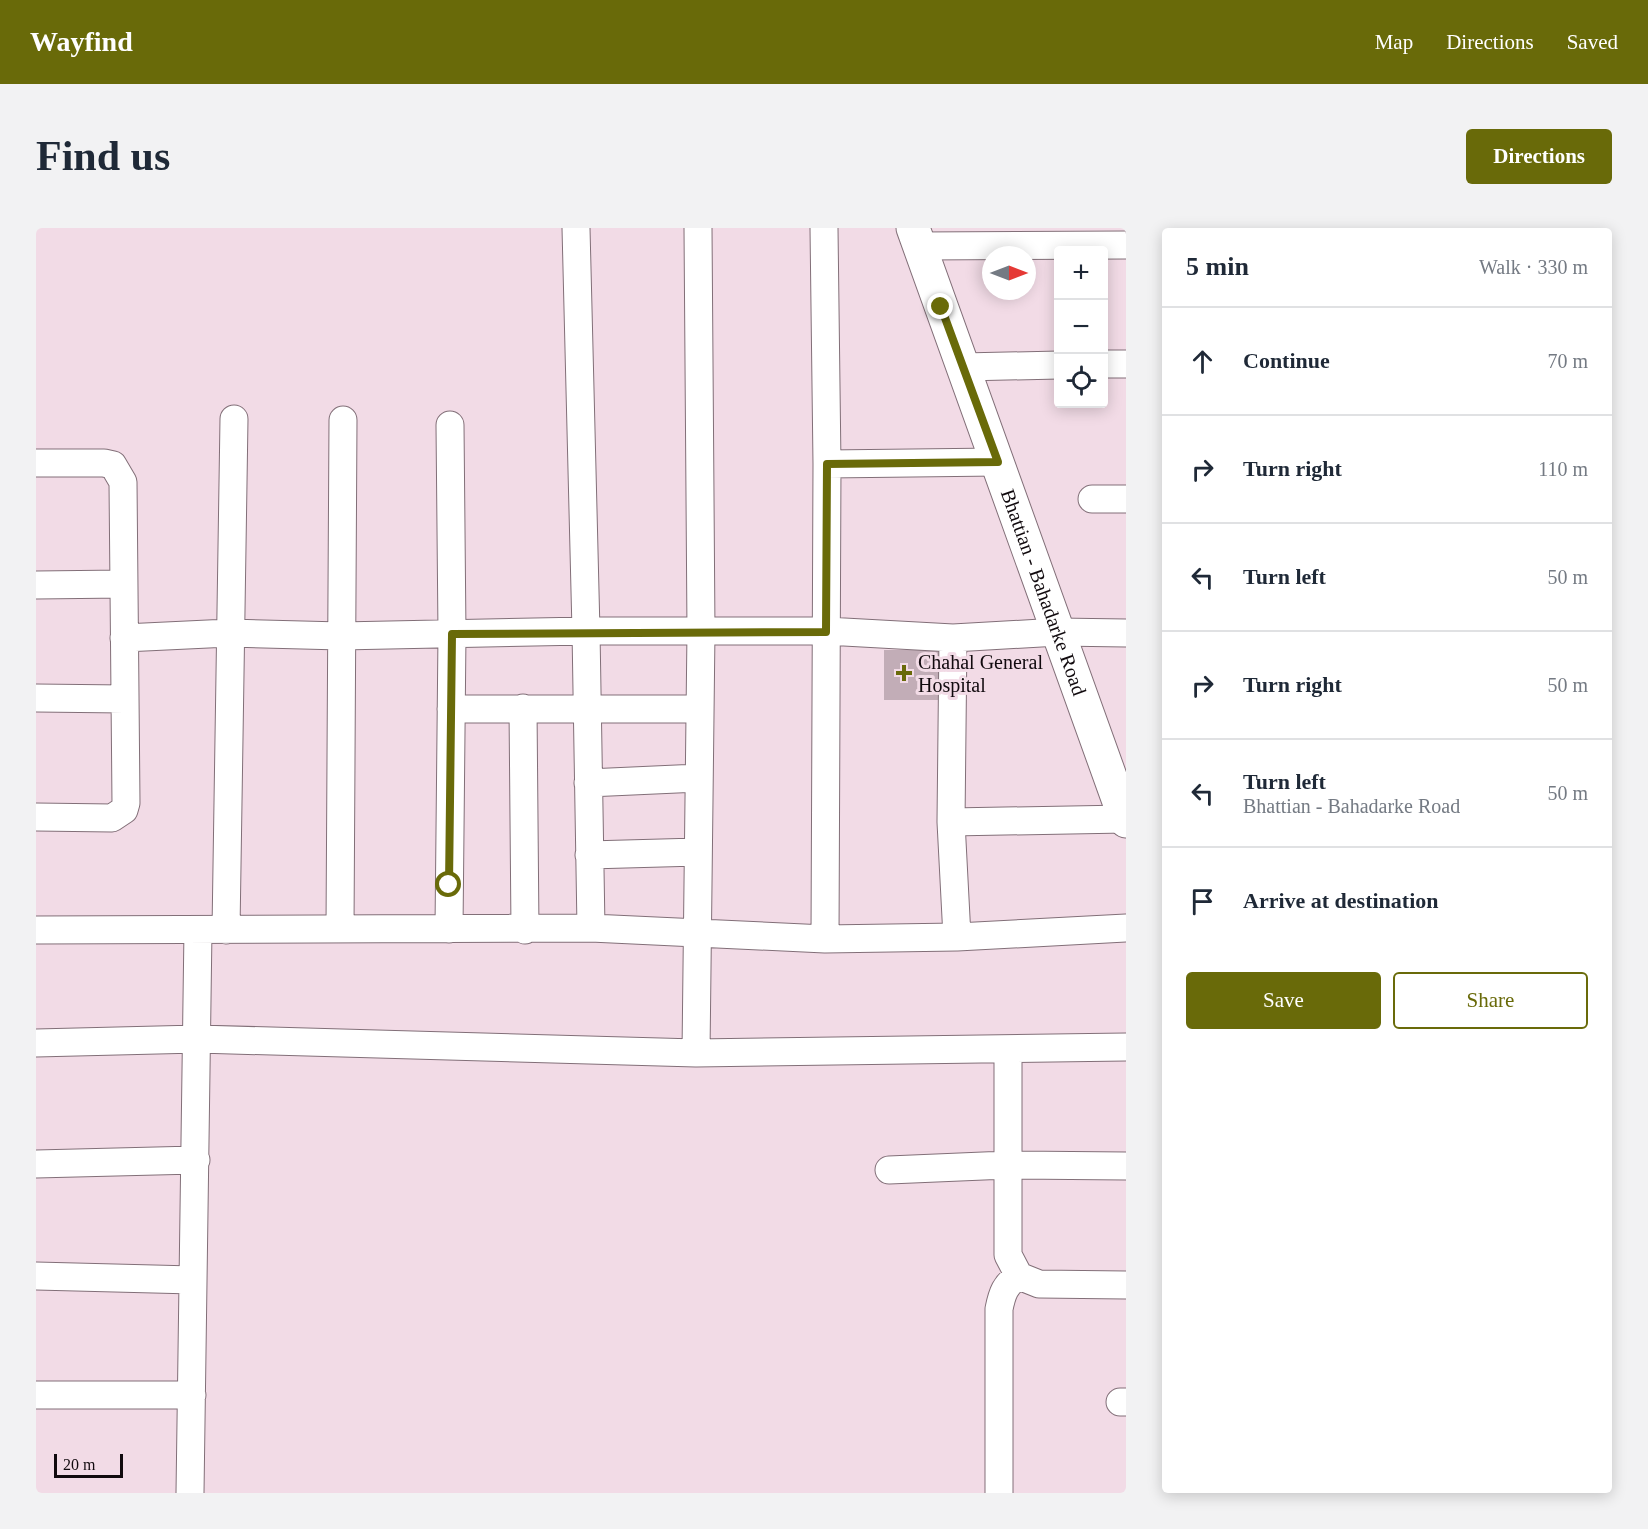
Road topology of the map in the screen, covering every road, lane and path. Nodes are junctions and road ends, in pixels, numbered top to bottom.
1 (576, 228) edge
2 (698, 228) edge
3 (824, 228) edge
4 (916, 237) edge
5 (1126, 245) edge
6 (1108, 364) edge
7 (1126, 364) edge
8 (1054, 365) edge
9 (963, 368) junction
10 (234, 419) dead end
11 (343, 420) dead end
12 (450, 425) dead end
13 (998, 462) junction
14 (36, 463) edge
15 (827, 464) junction
16 (1092, 499) dead end
17 (1126, 499) edge
18 (123, 584) junction
19 (36, 585) edge
20 (586, 631) junction
21 (700, 631) junction
22 (826, 632) junction
23 (1058, 632) junction
24 (229, 633) junction
25 (1126, 633) edge
26 (452, 634) junction
27 (342, 636) junction
28 (124, 638) junction
29 (953, 638) junction
30 (36, 698) edge
31 (124, 699) junction
32 (588, 707) junction
33 (523, 708) junction
34 (451, 709) junction
35 (700, 709) junction
36 (699, 778) junction
37 (588, 783) junction
38 (36, 817) edge
39 (1126, 820) edge
40 (951, 822) junction
41 (698, 852) junction
42 (590, 855) junction
43 (591, 928) junction
44 (1126, 928) edge
45 (340, 929) junction
46 (449, 929) junction
47 (36, 930) edge
48 (198, 930) junction
49 (225, 930) junction
50 (525, 930) junction
51 (697, 934) junction
52 (957, 937) junction
53 (825, 939) junction
54 (198, 1039) junction
55 (36, 1043) edge
56 (1126, 1047) edge
57 (1008, 1050) junction
58 (696, 1053) junction
59 (196, 1160) junction
60 (36, 1164) edge
61 (1007, 1165) junction
62 (1126, 1166) edge
63 (889, 1170) dead end
64 (36, 1276) edge
65 (1019, 1276) junction
66 (194, 1280) junction
67 (1126, 1285) edge
68 (36, 1395) edge
69 (192, 1395) junction
70 (190, 1493) edge
71 (999, 1493) edge

1 - 20 street
2 - 21 street
3 - 15 street
4 - 5 street
4 - 9 street, Bhattian - Bahadarke Road
6 - 7 street
8 - 9 street
9 - 13 street, Bhattian - Bahadarke Road
10 - 24 street
11 - 27 street
12 - 26 street
13 - 15 street
13 - 23 street, Bhattian - Bahadarke Road
14 - 18 street
15 - 22 street
16 - 17 street
18 - 19 street
18 - 28 street
20 - 21 street
20 - 26 street
20 - 32 street
21 - 22 street
21 - 35 street
22 - 29 street
22 - 53 street
23 - 25 street
23 - 29 street
23 - 39 street, Bhattian - Bahadarke Road
24 - 27 street
24 - 28 street
24 - 49 street
26 - 27 street
26 - 34 street
27 - 45 street
28 - 31 street
29 - 40 street
30 - 31 street
31 - 38 street
32 - 33 street
32 - 35 street
32 - 37 street
33 - 34 street
33 - 50 street
34 - 46 street
35 - 36 street
36 - 37 street
36 - 41 street
37 - 42 street
39 - 40 street
40 - 52 street
41 - 42 street
41 - 51 street
42 - 43 street
43 - 50 street
43 - 51 street
44 - 52 street
45 - 46 street
45 - 49 street
46 - 50 street
47 - 48 street
48 - 49 street
48 - 54 street
51 - 53 street
51 - 58 street
52 - 53 street
54 - 55 street
54 - 58 street
54 - 59 street
56 - 57 street
57 - 58 street
57 - 61 street
59 - 60 street
59 - 66 street
61 - 62 street
61 - 63 street
61 - 65 street
64 - 66 street
65 - 67 street
65 - 71 street
66 - 69 street
68 - 69 street
69 - 70 street

